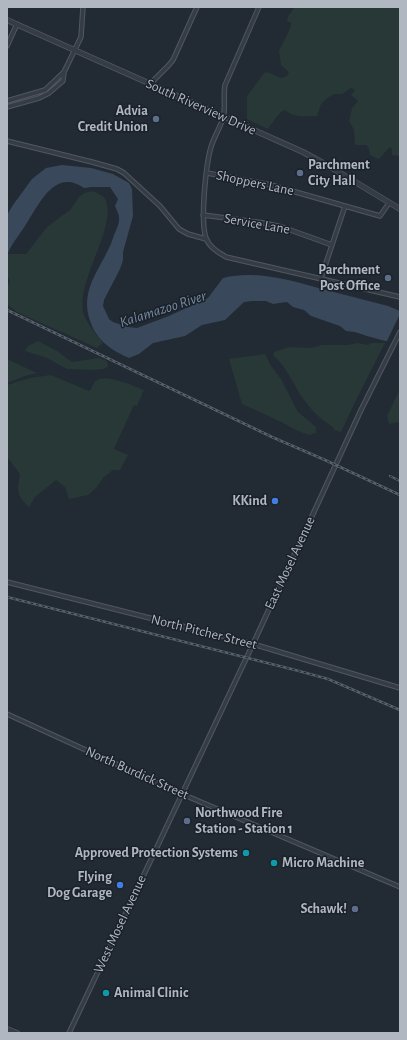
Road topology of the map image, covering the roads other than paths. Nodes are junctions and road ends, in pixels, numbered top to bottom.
1 (83, 7) edge
2 (197, 7) edge
3 (260, 7) edge
4 (7, 20) edge
5 (16, 24) junction
6 (7, 46) edge
7 (74, 51) junction
8 (64, 72) junction
9 (149, 85) junction
10 (7, 101) edge
11 (7, 107) edge
12 (224, 117) junction
13 (7, 142) edge
14 (207, 173) junction
15 (389, 203) junction
16 (345, 206) junction
17 (400, 209) edge
18 (203, 215) junction
19 (206, 240) junction
20 (332, 245) junction
21 (321, 278) junction
22 (400, 297) edge
23 (400, 332) edge
24 (7, 582) edge
25 (253, 644) junction
26 (400, 688) edge
27 (7, 714) edge
28 (182, 794) junction
29 (400, 887) edge
30 (7, 1028) edge
31 (17, 1033) edge
32 (69, 1033) edge

1 - 7 street
2 - 9 street
3 - 12 street
4 - 5 street, South Riverview Drive
5 - 6 street
5 - 7 street, South Riverview Drive
7 - 8 street
7 - 9 street, South Riverview Drive
8 - 10 street
8 - 11 street
9 - 12 street, South Riverview Drive
12 - 14 street
12 - 15 street, South Riverview Drive
13 - 19 street
14 - 16 street, Shoppers Lane
14 - 18 street
15 - 16 street, Shoppers Lane
15 - 17 street, South Riverview Drive
16 - 20 street
18 - 19 street
18 - 20 street, Service Lane
19 - 21 street
20 - 21 street
21 - 22 street
23 - 25 street, East Mosel Avenue
24 - 25 street, North Pitcher Street
25 - 26 street, North Pitcher Street
25 - 28 street, East Mosel Avenue
27 - 28 street, North Burdick Street
28 - 29 street, North Burdick Street
28 - 32 street, West Mosel Avenue
30 - 31 street

